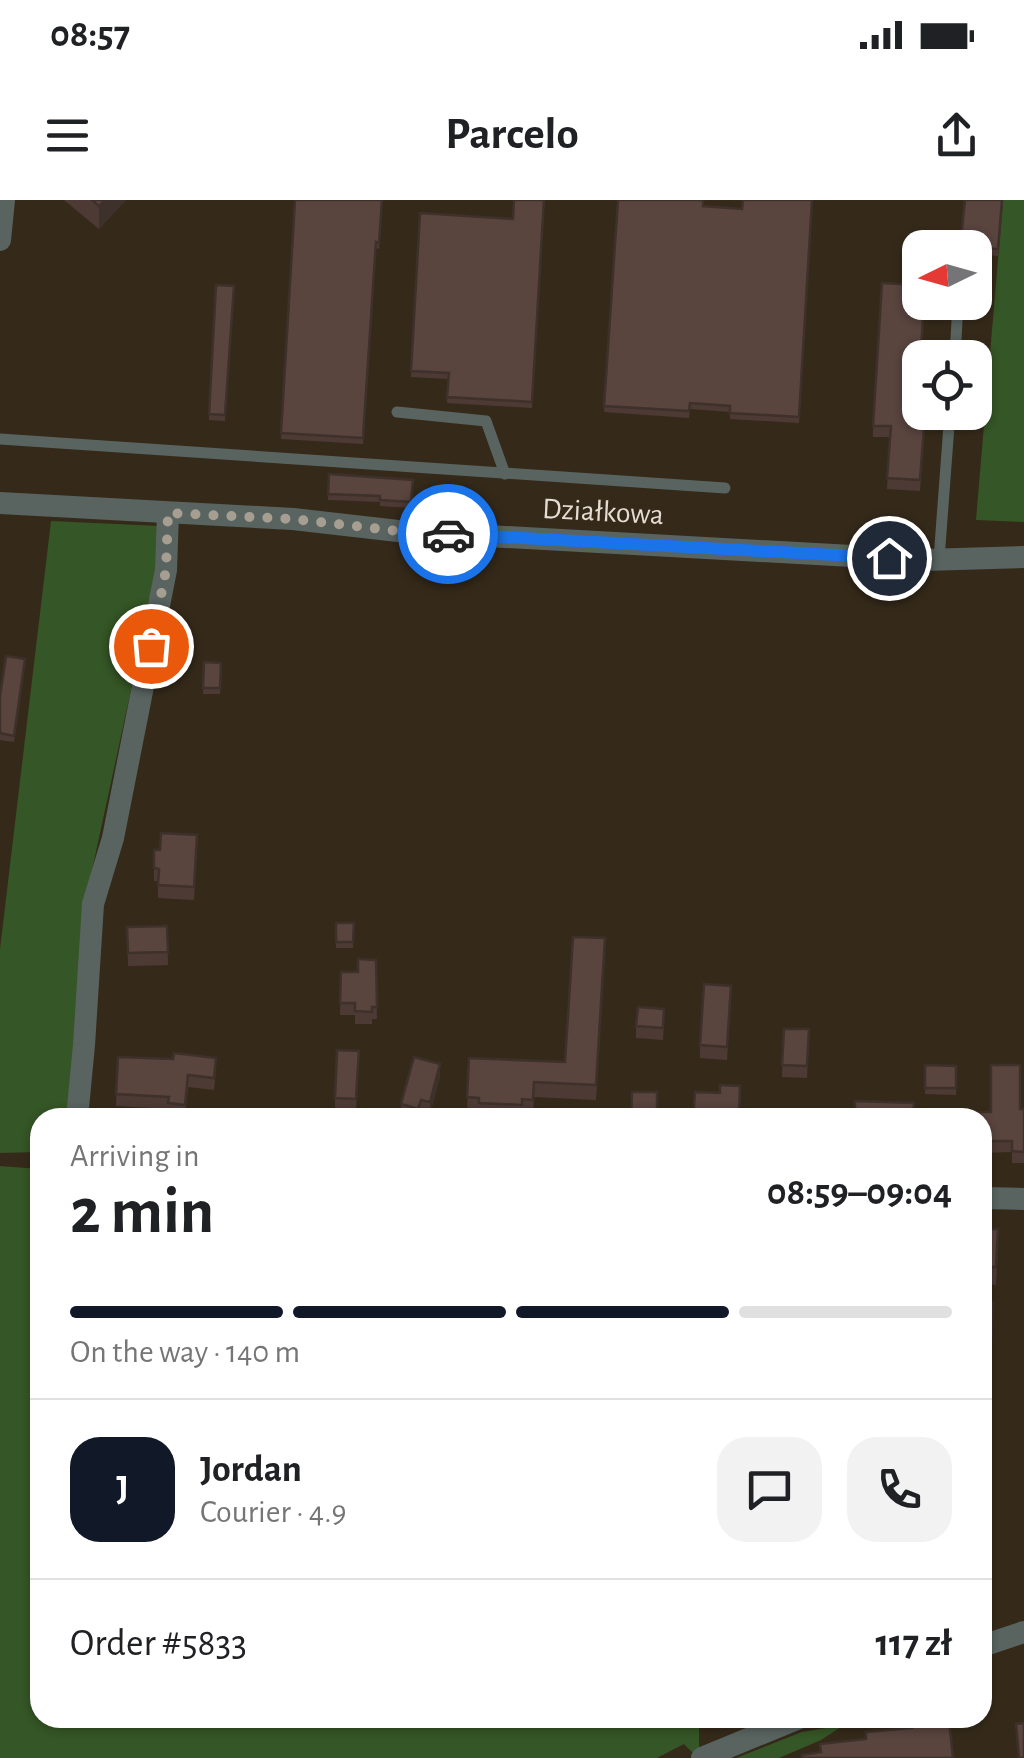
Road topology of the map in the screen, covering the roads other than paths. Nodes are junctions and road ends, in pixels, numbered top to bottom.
1 (4, 200) edge
2 (0, 240) edge
3 (397, 412) dead end
4 (949, 430) edge
5 (0, 440) edge
6 (506, 474) junction
7 (725, 488) dead end
8 (0, 503) edge
9 (168, 513) junction
10 (1024, 557) edge
11 (939, 560) junction
12 (78, 1108) edge
13 (992, 1198) edge
14 (1024, 1199) edge
15 (1024, 1632) edge
16 (992, 1643) edge
17 (775, 1728) edge
18 (702, 1758) edge

1 - 2 street
3 - 6 lane
4 - 11 lane
5 - 6 lane
6 - 7 lane
8 - 9 street, Działkowa
9 - 11 street, Działkowa
9 - 12 street
10 - 11 street, Działkowa
13 - 14 street
15 - 16 street
17 - 18 street

